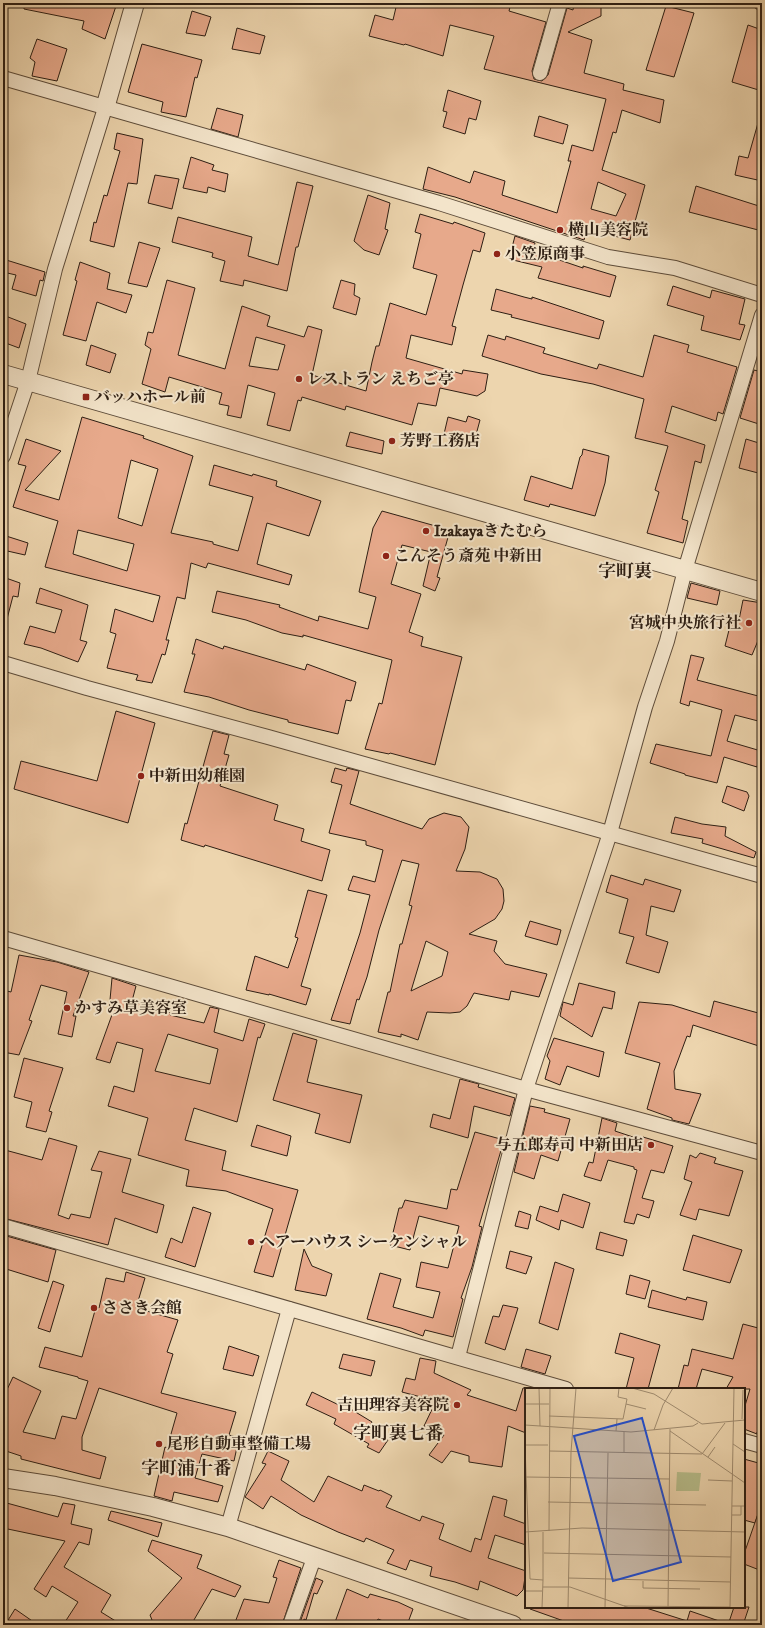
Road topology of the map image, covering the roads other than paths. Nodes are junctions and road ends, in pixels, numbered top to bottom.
1 (135, 3) edge
2 (560, 3) edge
3 (540, 73) dead end
4 (3, 78) edge
5 (105, 108) junction
6 (762, 294) edge
7 (762, 315) edge
8 (3, 374) edge
9 (28, 381) junction
10 (3, 456) edge
11 (685, 570) junction
12 (762, 592) edge
13 (3, 662) edge
14 (610, 833) junction
15 (762, 876) edge
16 (3, 938) edge
17 (526, 1089) junction
18 (762, 1153) edge
19 (3, 1226) edge
20 (289, 1309) junction
21 (458, 1358) junction
22 (563, 1388) edge
23 (745, 1441) edge
24 (762, 1446) edge
25 (3, 1478) edge
26 (228, 1528) junction
27 (314, 1558) junction
28 (290, 1625) edge
29 (513, 1625) edge

1 - 5 street
2 - 3 street
4 - 5 street
5 - 6 street
5 - 9 street
7 - 11 street
8 - 9 street
9 - 10 street
9 - 11 street
11 - 12 street
11 - 14 street
13 - 14 street
14 - 15 street
14 - 17 street
16 - 17 street
17 - 18 street
17 - 21 street
19 - 20 street
20 - 21 street
20 - 26 street
21 - 22 street
23 - 24 street
25 - 26 street
26 - 27 street
27 - 28 street
27 - 29 street

